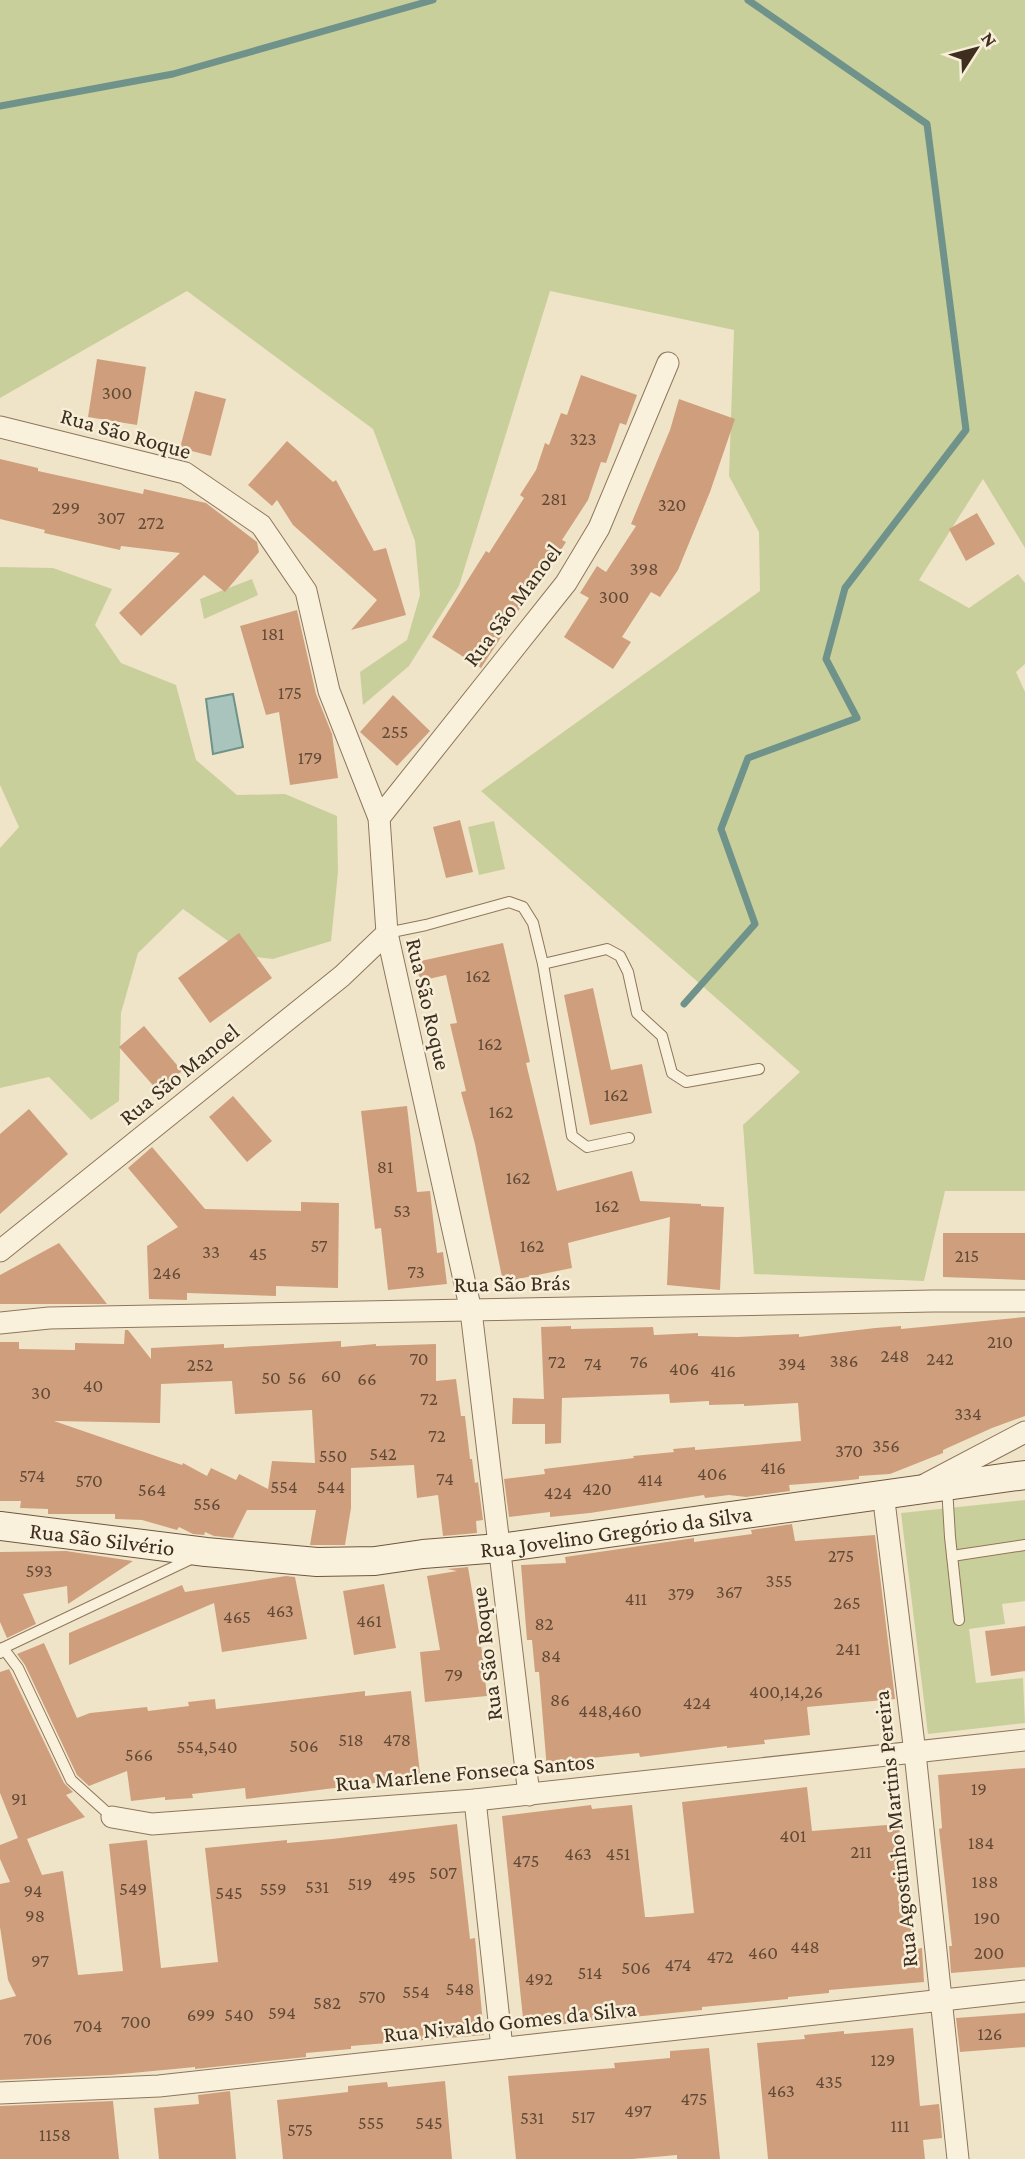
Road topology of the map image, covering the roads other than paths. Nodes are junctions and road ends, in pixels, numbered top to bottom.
1 (668, 363) dead end
2 (0, 427) edge
3 (379, 818) junction
4 (387, 933) junction
5 (542, 964) junction
6 (759, 1069) dead end
7 (629, 1138) dead end
8 (0, 1251) edge
9 (1025, 1301) edge
10 (471, 1311) junction
11 (0, 1323) edge
12 (1025, 1432) edge
13 (1025, 1475) edge
14 (947, 1485) junction
15 (918, 1489) junction
16 (883, 1493) junction
17 (0, 1526) edge
18 (1025, 1545) edge
19 (500, 1548) junction
20 (206, 1552) junction
21 (952, 1556) junction
22 (959, 1620) dead end
23 (2, 1651) edge
24 (1025, 1740) edge
25 (915, 1753) junction
26 (529, 1795) junction
27 (475, 1800) junction
28 (112, 1816) joint
29 (1025, 1991) edge
30 (940, 2000) junction
31 (502, 2048) junction
32 (0, 2092) edge
33 (958, 2159) edge

1 - 3 street, Rua São Manoel
2 - 3 street, Rua São Roque
3 - 4 street, Rua São Roque
4 - 5 lane
4 - 8 street, Rua São Manoel
4 - 10 street, Rua São Roque
5 - 6 lane
5 - 7 lane
9 - 10 street, Rua São Brás
10 - 11 street, Rua São Brás
10 - 19 street, Rua São Roque
12 - 15 street
13 - 14 street, Rua Jovelino Gregório da Silva
14 - 15 street, Rua Jovelino Gregório da Silva
14 - 21 lane
15 - 16 street, Rua Jovelino Gregório da Silva
16 - 19 street, Rua Jovelino Gregório da Silva
16 - 25 street, Rua Agostinho Martins Pereira
17 - 20 street, Rua São Silvério
18 - 21 lane
19 - 20 street, Rua Jovelino Gregório da Silva
19 - 26 street, Rua São Roque
20 - 23 lane
21 - 22 lane
23 - 28 lane, Rua Marlene Fonseca Santos
24 - 25 street, Rua Marlene Fonseca Santos
25 - 26 street, Rua Marlene Fonseca Santos
25 - 30 street, Rua Agostinho Martins Pereira
26 - 27 street, Rua Marlene Fonseca Santos
27 - 28 street, Rua Marlene Fonseca Santos
27 - 31 street
29 - 30 street, Rua Nivaldo Gomes da Silva
30 - 31 street, Rua Nivaldo Gomes da Silva
30 - 33 street, Rua Agostinho Martins Pereira
31 - 32 street, Rua Nivaldo Gomes da Silva

